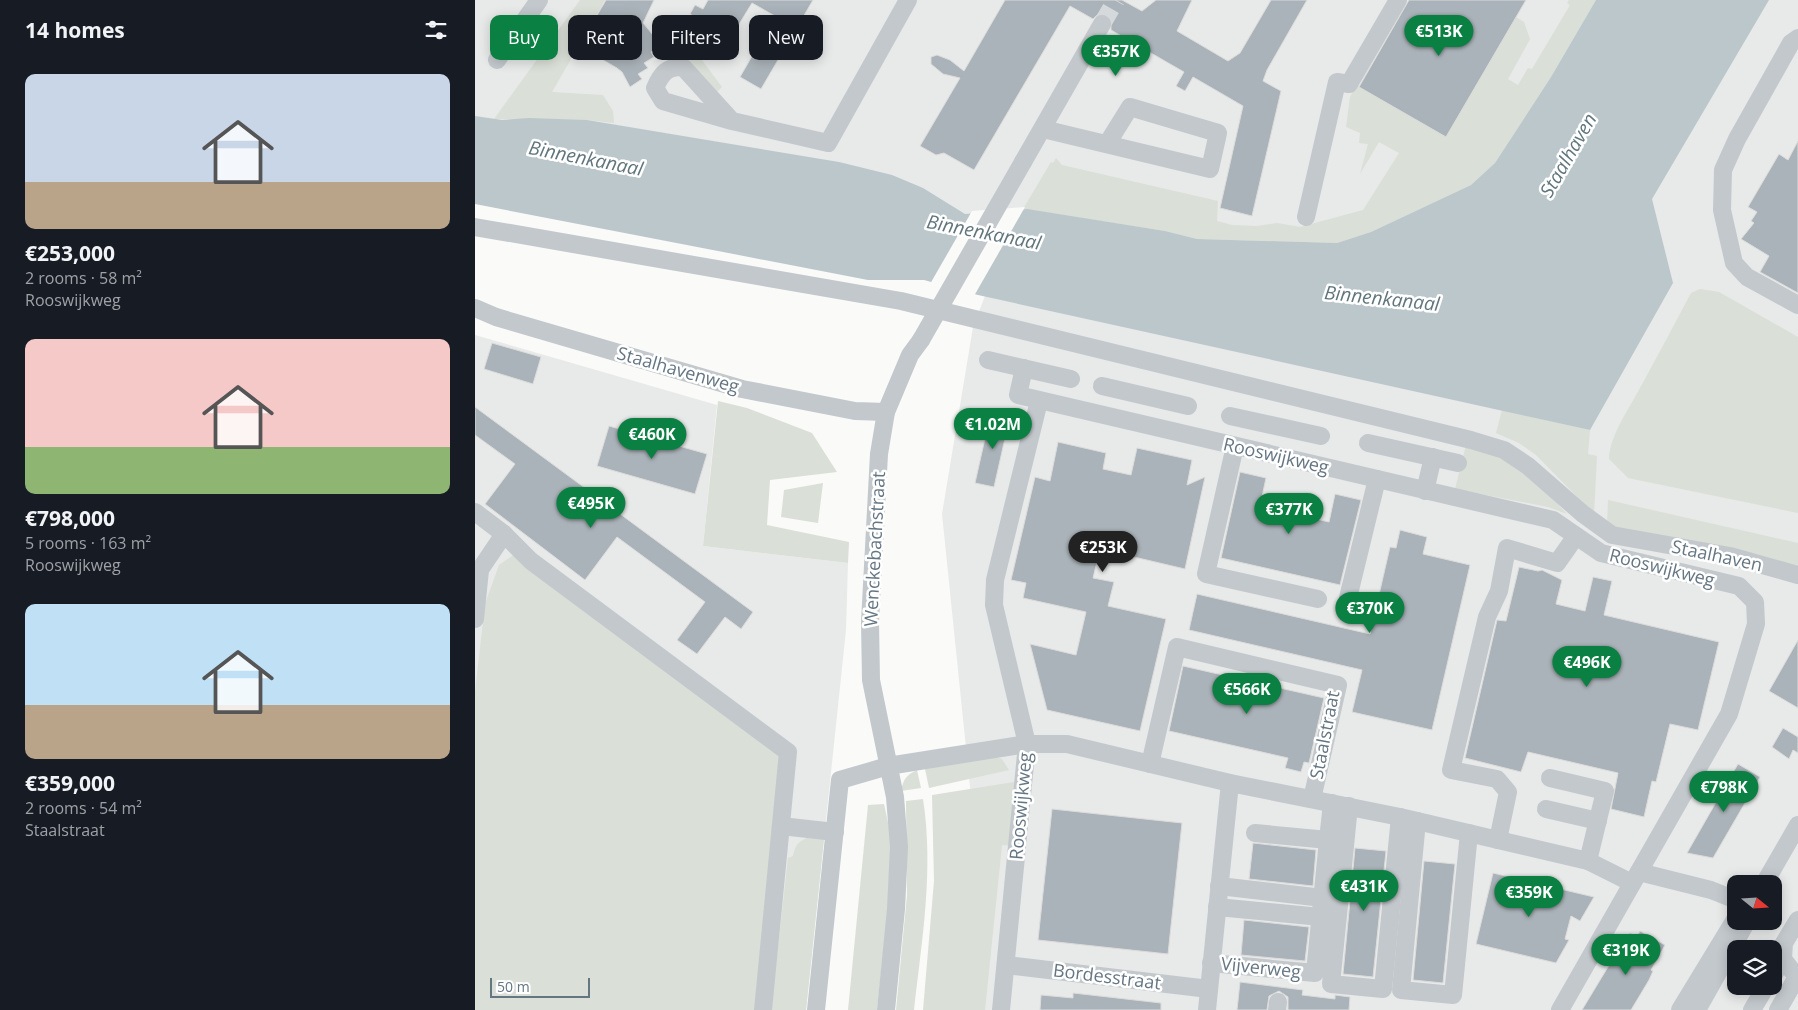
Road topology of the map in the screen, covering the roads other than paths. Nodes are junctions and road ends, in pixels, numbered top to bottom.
1 (539, 0) edge
2 (908, 0) edge
3 (1399, 0) edge
4 (528, 15) edge
5 (1102, 24) tunnel mouth
6 (1798, 38) edge
7 (732, 121) dead end
8 (1043, 129) junction
9 (1107, 144) junction
10 (1305, 217) dead end
11 (475, 227) edge
12 (1798, 305) edge
13 (475, 308) edge
14 (988, 360) dead end
15 (1024, 368) junction
16 (1071, 379) dead end
17 (1102, 386) dead end
18 (1144, 396) junction
19 (1039, 401) junction
20 (1188, 406) dead end
21 (886, 412) junction
22 (1230, 416) dead end
23 (1137, 424) junction
24 (1321, 436) dead end
25 (1368, 443) dead end
26 (1235, 446) junction
27 (1433, 457) junction
28 (1458, 463) dead end
29 (1377, 479) junction
30 (1425, 490) junction
31 (475, 512) edge
32 (504, 534) junction
33 (1576, 536) junction
34 (478, 574) edge
35 (1798, 575) edge
36 (1348, 598) dead end
37 (1318, 599) dead end
38 (475, 619) edge
39 (1027, 744) junction
40 (1150, 764) junction
41 (888, 766) junction
42 (1550, 778) dead end
43 (1230, 783) junction
44 (1312, 799) junction
45 (1340, 805) junction
46 (1546, 809) dead end
47 (1409, 819) junction
48 (1598, 821) junction
49 (1798, 825) edge
50 (781, 826) junction
51 (835, 832) junction
52 (1255, 833) dead end
53 (1469, 833) junction
54 (1328, 840) junction
55 (1497, 840) junction
56 (1588, 861) junction
57 (1769, 875) edge
58 (1636, 877) junction
59 (1219, 886) junction
60 (1727, 896) edge
61 (1323, 898) junction
62 (1217, 907) junction
63 (1321, 917) junction
64 (1798, 920) edge
65 (1729, 930) edge
66 (1742, 930) edge
67 (1782, 952) edge
68 (1211, 963) junction
69 (1006, 965) junction
70 (1782, 969) edge
71 (1797, 976) edge
72 (1209, 989) junction
73 (1761, 995) edge
74 (763, 1010) edge
75 (816, 1010) edge
76 (886, 1010) edge
77 (1001, 1010) edge
78 (1207, 1010) edge
79 (1560, 1010) edge
80 (1680, 1010) edge
81 (1697, 1010) edge
82 (1752, 1010) edge
83 (1778, 1010) edge

1 - 4 street
2 - 7 street
3 - 10 street
5 - 8 street
6 - 12 street
8 - 9 street
8 - 21 street, Wenckebachstraat, bridge
9 - 9 street
11 - 35 street, Staalhaven
13 - 21 street, Staalhavenweg
14 - 15 street
15 - 16 street
15 - 19 street, Rooswijkweg
17 - 18 street
18 - 20 street
18 - 23 street
19 - 23 street, Rooswijkweg
19 - 39 street, Rooswijkweg
21 - 41 street, Wenckebachstraat
22 - 24 street
23 - 26 street, Rooswijkweg
25 - 27 street
26 - 29 street, Rooswijkweg
26 - 37 street
27 - 28 street
27 - 30 street
29 - 30 street, Rooswijkweg
29 - 36 street
30 - 33 street, Rooswijkweg
31 - 32 street
32 - 34 street
32 - 50 street
33 - 55 street
33 - 58 street, Rooswijkweg
34 - 38 street
39 - 40 street, Staalstraat
39 - 41 street, Staalstraat
39 - 69 street, Rooswijkweg
40 - 43 street, Staalstraat
40 - 44 street, Staalstraat
41 - 51 street
41 - 76 street, Wenckebachstraat
42 - 48 street
43 - 44 street, Staalstraat
43 - 59 street, Vijverweg
44 - 45 street, Staalstraat
45 - 47 street, Staalstraat
45 - 47 street
45 - 54 street, Staalstraat
46 - 48 street
47 - 53 street, Staalstraat
47 - 53 street
48 - 56 street
49 - 57 street
50 - 51 street
50 - 74 street
51 - 75 street
52 - 54 street
53 - 55 street, Staalstraat
54 - 61 street, Vijverweg
55 - 56 street, Staalstraat
56 - 58 street, Staalstraat
58 - 60 street, Staalstraat
58 - 79 street, Rooswijkweg
59 - 61 street
59 - 62 street, Vijverweg
61 - 63 street, Vijverweg
62 - 63 street
62 - 68 street, Vijverweg
63 - 68 street, Vijverweg
64 - 67 street
65 - 80 street
66 - 81 street
68 - 72 street, Vijverweg
69 - 72 street, Bordesstraat
69 - 77 street, Rooswijkweg
70 - 71 street
71 - 83 street
72 - 78 street, Vijverweg
73 - 82 street

